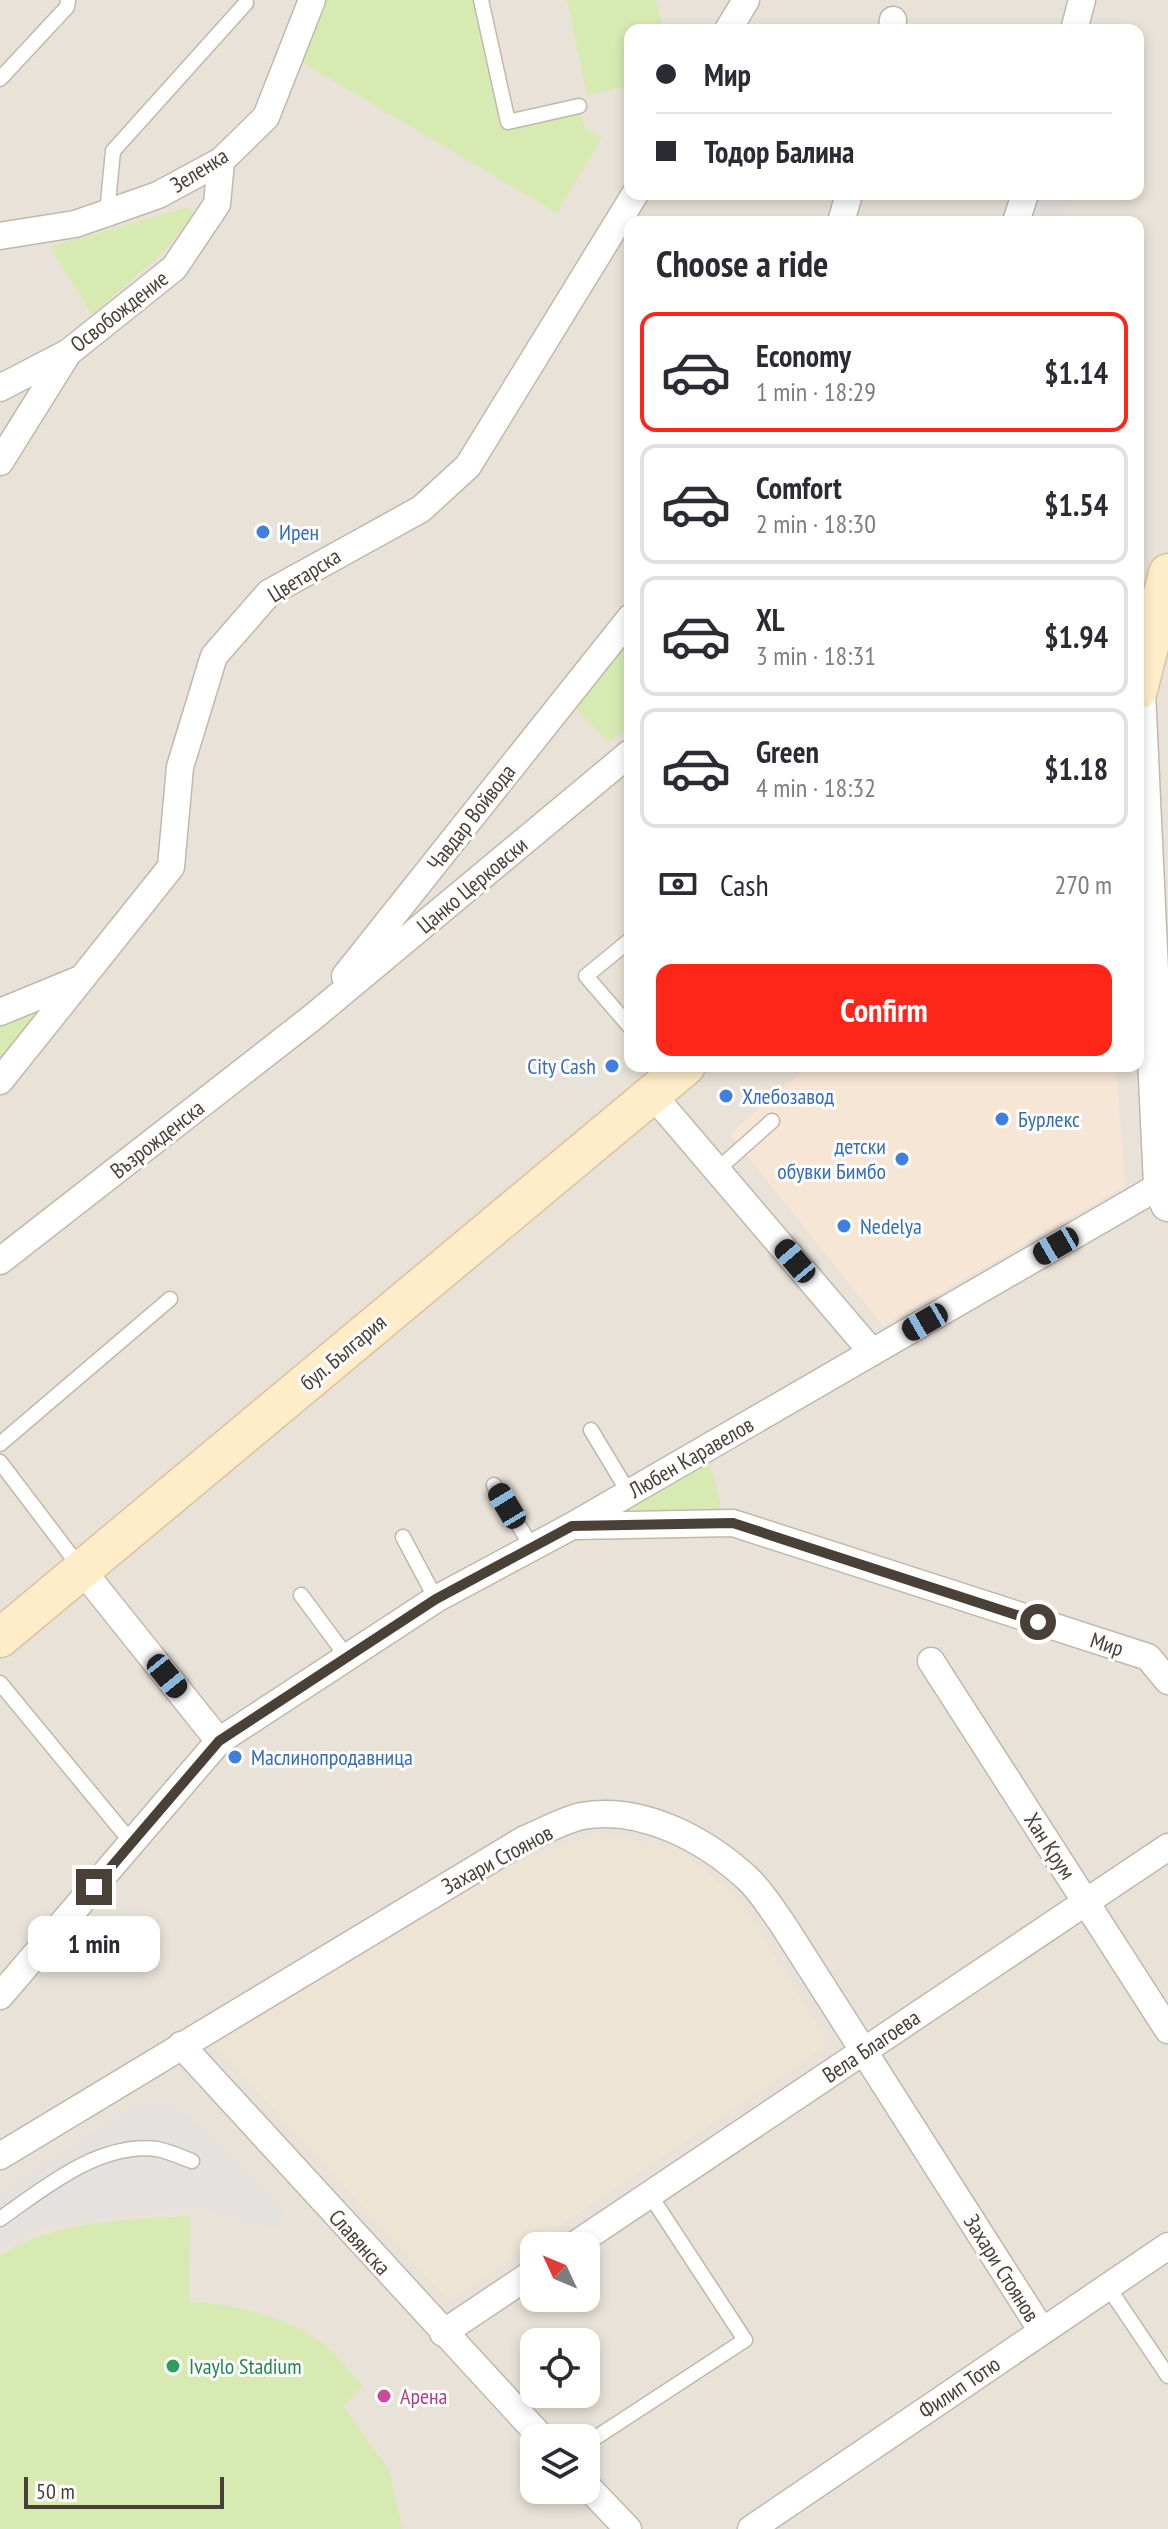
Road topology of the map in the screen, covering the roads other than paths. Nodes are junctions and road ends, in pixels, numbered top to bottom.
1 (68, 0) edge
2 (312, 0) edge
3 (481, 0) edge
4 (746, 0) edge
5 (1082, 0) edge
6 (246, 3) dead end
7 (732, 24) edge
8 (1076, 24) edge
9 (0, 79) edge
10 (579, 106) dead end
11 (221, 161) junction
12 (631, 200) edge
13 (107, 213) junction
14 (0, 236) edge
15 (69, 352) junction
16 (0, 388) edge
17 (0, 462) edge
18 (1168, 573) edge
19 (624, 626) edge
20 (1168, 661) edge
21 (1144, 667) edge
22 (1144, 684) edge
23 (624, 758) edge
24 (1144, 797) edge
25 (624, 945) edge
26 (82, 978) junction
27 (0, 1012) edge
28 (313, 1017) junction
29 (624, 1020) edge
30 (669, 1075) edge
31 (0, 1081) edge
32 (772, 1121) dead end
33 (717, 1170) junction
34 (1166, 1190) edge
35 (0, 1261) edge
36 (170, 1299) dead end
37 (872, 1352) junction
38 (591, 1430) dead end
39 (0, 1444) edge
40 (0, 1462) edge
41 (494, 1485) dead end
42 (629, 1493) junction
43 (572, 1526) junction
44 (403, 1537) dead end
45 (532, 1547) junction
46 (82, 1570) junction
47 (301, 1595) dead end
48 (436, 1599) junction
49 (0, 1638) edge
50 (347, 1657) junction
51 (931, 1661) dead end
52 (1168, 1681) edge
53 (0, 1683) edge
54 (219, 1741) junction
55 (132, 1843) junction
56 (1168, 1847) edge
57 (1086, 1902) junction
58 (0, 1996) edge
59 (1168, 2030) edge
60 (181, 2045) junction
61 (865, 2050) junction
62 (0, 2156) edge
63 (192, 2161) dead end
64 (650, 2195) junction
65 (0, 2219) edge
66 (594, 2232) edge
67 (1168, 2246) edge
68 (520, 2281) edge
69 (1108, 2287) junction
70 (1042, 2331) junction
71 (443, 2333) junction
72 (1168, 2376) edge
73 (529, 2424) edge
74 (600, 2435) edge
75 (600, 2500) edge
76 (628, 2529) edge
77 (751, 2529) edge

1 - 9 lane
2 - 11 street, Зеленка
3 - 10 lane
4 - 7 street
5 - 8 street
6 - 13 lane
11 - 13 street, Зеленка
11 - 15 street, Освобождение
12 - 26 street, Цветарска
13 - 14 street, Зеленка
15 - 16 street, Освобождение
15 - 17 street
18 - 21 main road
19 - 28 street, Чавдар Войвода
20 - 22 main road
23 - 28 street, Цанко Церковски
24 - 34 street
25 - 29 lane
26 - 27 street
26 - 31 street, Цветарска
28 - 35 street, Възрожденска
30 - 33 street
30 - 46 main road, бул. България
32 - 33 lane
33 - 37 street
34 - 37 street, Любен Каравелов
36 - 39 lane
37 - 42 street, Любен Каравелов
38 - 42 lane
40 - 46 lane
41 - 45 lane
42 - 43 street, Любен Каравелов
43 - 45 street, Любен Каравелов
43 - 52 street, Мир
44 - 48 lane
45 - 48 street, Любен Каравелов
46 - 49 main road, бул. България
46 - 54 street
47 - 50 lane
48 - 50 street, Любен Каравелов
50 - 54 street, Любен Каравелов
51 - 57 street, Хан Крум
53 - 55 lane
54 - 55 street, Любен Каравелов
55 - 58 street, Любен Каравелов
56 - 57 street, Вела Благоева
57 - 59 street, Хан Крум
57 - 61 street, Вела Благоева
60 - 61 street, Захари Стоянов
60 - 62 street, Захари Стоянов
60 - 71 street, Славянска
61 - 64 street, Вела Благоева
61 - 70 street, Захари Стоянов
63 - 65 lane
64 - 66 street, Вела Благоева
64 - 74 lane
67 - 69 street, Филип Тотю
68 - 71 street
69 - 70 street, Филип Тотю
69 - 72 lane
70 - 77 street, Филип Тотю
71 - 73 street, Славянска
75 - 76 street

